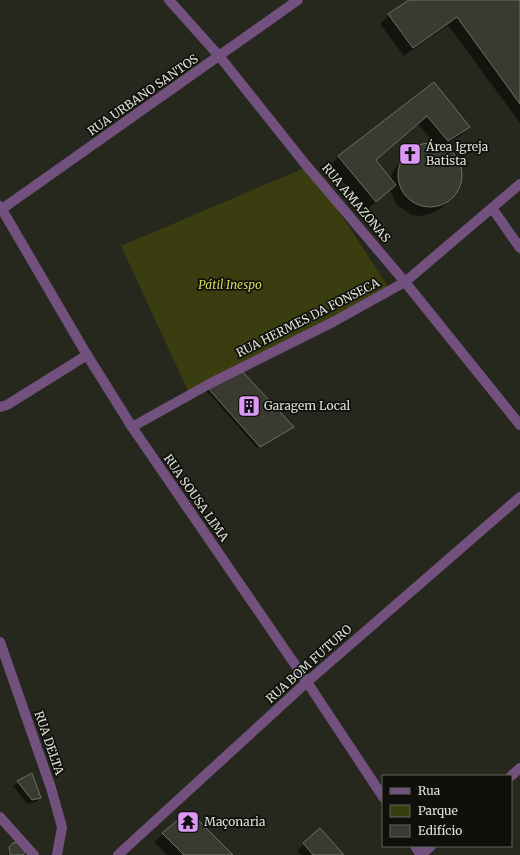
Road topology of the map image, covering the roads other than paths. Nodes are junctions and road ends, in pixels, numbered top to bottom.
1 (169, 0) edge
2 (298, 0) edge
3 (220, 57) junction
4 (520, 184) edge
5 (1, 208) edge
6 (492, 208) junction
7 (520, 248) edge
8 (405, 282) junction
9 (87, 355) junction
10 (0, 407) edge
11 (520, 424) edge
12 (132, 427) junction
13 (520, 497) edge
14 (0, 642) edge
15 (307, 682) junction
16 (520, 768) edge
17 (512, 775) edge
18 (382, 795) edge
19 (0, 817) edge
20 (430, 847) edge
21 (34, 855) edge
22 (57, 855) edge
23 (118, 855) edge
24 (421, 855) edge

1 - 3 street, RUA AMAZONAS
2 - 3 street, RUA URBANO SANTOS
3 - 5 street, RUA URBANO SANTOS
3 - 8 street, RUA AMAZONAS
4 - 6 street, RUA HERMES DA FONSECA
5 - 9 street, RUA SOUSA LIMA
6 - 7 street
6 - 8 street, RUA HERMES DA FONSECA
8 - 11 street, RUA AMAZONAS
8 - 12 street, RUA HERMES DA FONSECA
9 - 10 street
9 - 12 street, RUA SOUSA LIMA
12 - 15 street, RUA SOUSA LIMA
13 - 15 street, RUA BOM FUTURO
14 - 22 street, RUA DELTA
15 - 18 street, RUA SOUSA LIMA
15 - 23 street, RUA BOM FUTURO
16 - 17 street
19 - 21 street
20 - 24 street

